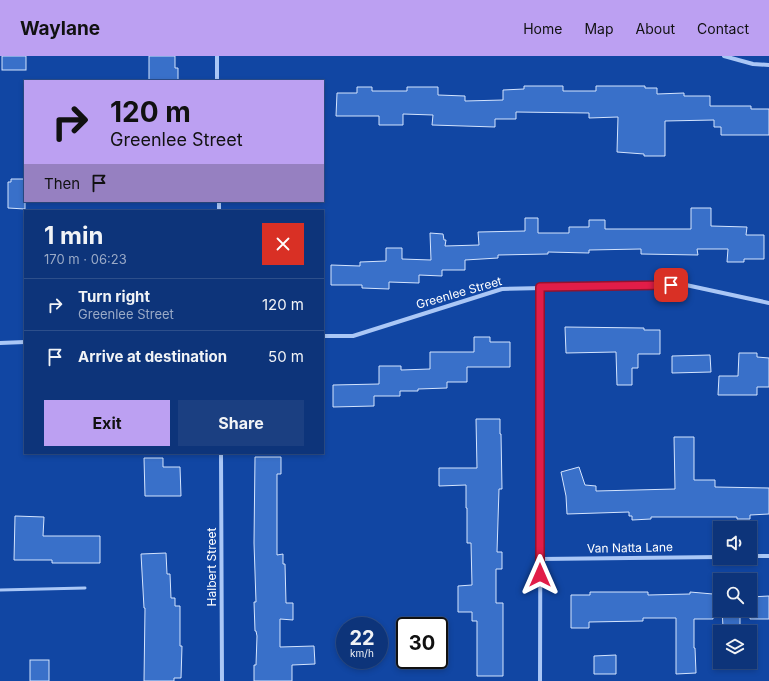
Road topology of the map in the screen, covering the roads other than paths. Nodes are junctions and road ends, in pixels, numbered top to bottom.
1 (217, 56) edge
2 (724, 56) edge
3 (769, 65) edge
4 (217, 80) edge
5 (540, 287) junction
6 (769, 303) edge
7 (324, 336) edge
8 (0, 342) edge
9 (24, 342) edge
10 (221, 454) edge
11 (757, 556) edge
12 (769, 556) edge
13 (713, 557) edge
14 (540, 559) junction
15 (85, 588) dead end
16 (0, 590) edge
17 (222, 681) edge
18 (540, 681) edge

1 - 4 street
2 - 3 street
5 - 6 street, Greenlee Street
5 - 7 street, Greenlee Street
5 - 14 street
8 - 9 street
10 - 17 street, Halbert Street
11 - 12 street
13 - 14 street, Van Natta Lane
14 - 18 street
15 - 16 lane

